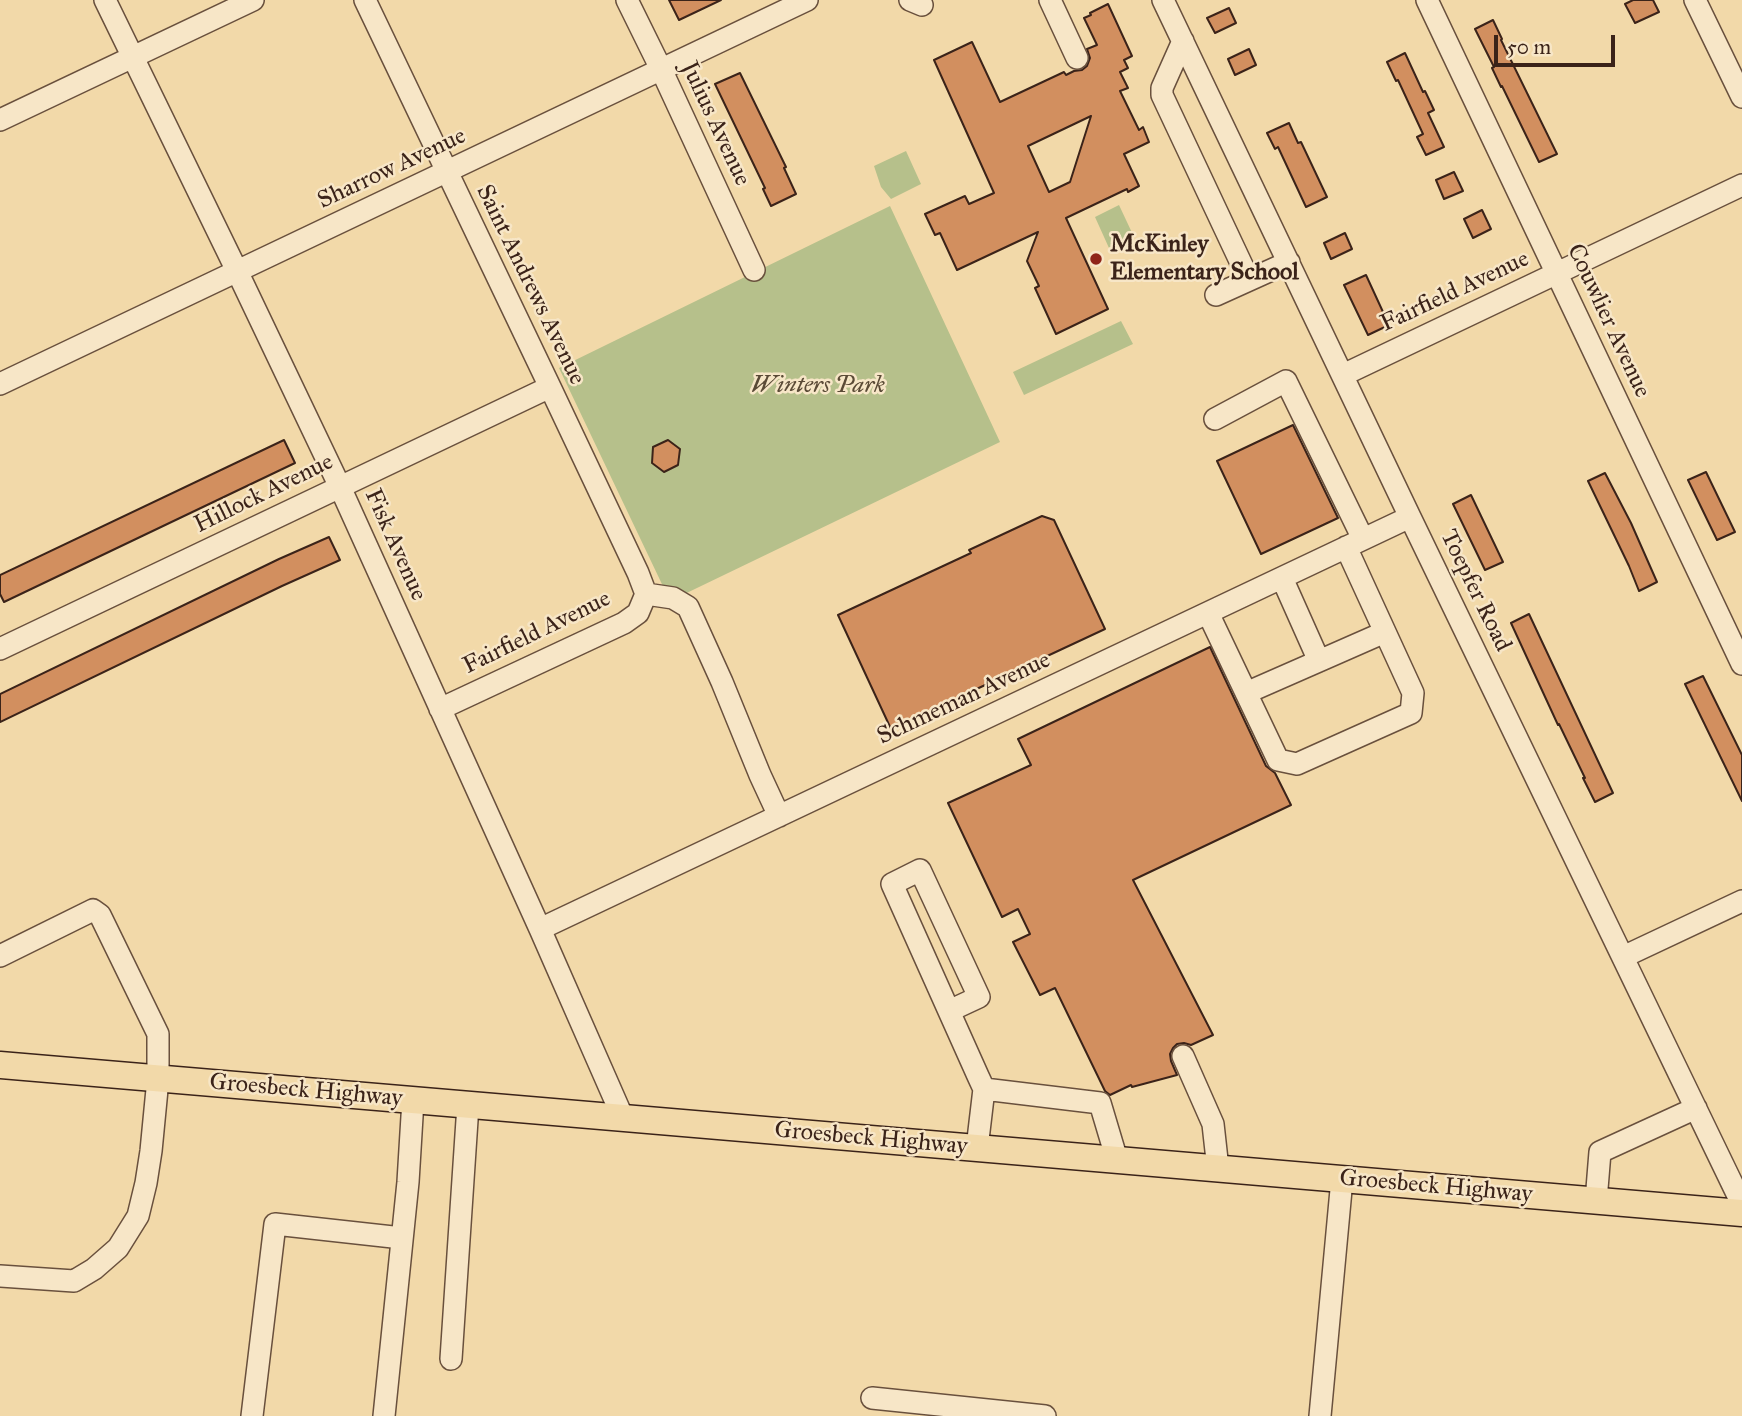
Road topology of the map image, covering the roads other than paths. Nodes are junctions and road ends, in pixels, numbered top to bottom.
1 (105, 0) edge
2 (253, 0) edge
3 (365, 0) edge
4 (627, 0) edge
5 (807, 0) edge
6 (1050, 0) edge
7 (1164, 0) edge
8 (1427, 0) edge
9 (1695, 0) edge
10 (1183, 41) junction
11 (132, 57) junction
12 (1077, 58) dead end
13 (661, 69) junction
14 (1742, 97) edge
15 (0, 120) edge
16 (447, 172) junction
17 (1742, 185) edge
18 (1289, 262) junction
19 (754, 270) dead end
20 (237, 271) junction
21 (1557, 273) junction
22 (1249, 280) junction
23 (1216, 295) dead end
24 (1343, 375) junction
25 (0, 384) edge
26 (550, 387) junction
27 (1215, 419) dead end
28 (340, 487) junction
29 (1410, 517) junction
30 (1355, 543) junction
31 (1282, 578) junction
32 (646, 594) junction
33 (1208, 612) junction
34 (1385, 632) junction
35 (0, 649) edge
36 (1319, 661) junction
37 (1742, 664) edge
38 (1246, 693) junction
39 (440, 709) junction
40 (779, 816) junction
41 (1742, 901) edge
42 (540, 929) junction
43 (0, 956) edge
44 (1623, 957) junction
45 (949, 1011) junction
46 (1183, 1056) dead end
47 (0, 1065) edge
48 (158, 1079) junction
49 (984, 1089) junction
50 (413, 1100) junction
51 (468, 1105) junction
52 (1696, 1108) junction
53 (623, 1118) junction
54 (977, 1148) junction
55 (1117, 1160) junction
56 (1218, 1169) junction
57 (1342, 1179) junction
58 (1596, 1201) junction
59 (1742, 1204) edge
60 (1742, 1213) edge
61 (402, 1238) junction
62 (0, 1276) edge
63 (452, 1359) dead end
64 (872, 1398) dead end
65 (253, 1416) edge
66 (384, 1416) edge
67 (1045, 1416) edge
68 (1320, 1416) edge

1 - 11 street, Fisk Avenue
2 - 11 street
3 - 16 street, Saint Andrews Avenue
4 - 13 street, Julius Avenue
5 - 13 street, Sharrow Avenue
6 - 12 street
7 - 10 street, Toepfer Road
8 - 21 street, Couwlier Avenue
9 - 14 street
10 - 18 street, Toepfer Road
10 - 22 street
11 - 15 street
11 - 20 street, Fisk Avenue
13 - 16 street, Sharrow Avenue
13 - 19 street, Julius Avenue
16 - 20 street, Sharrow Avenue
16 - 26 street, Saint Andrews Avenue
17 - 21 street, Fairfield Avenue
18 - 22 street
18 - 24 street, Toepfer Road
20 - 25 street, Sharrow Avenue
20 - 28 street, Fisk Avenue
21 - 24 street, Fairfield Avenue
21 - 37 street, Couwlier Avenue
22 - 23 street
24 - 29 street, Toepfer Road
26 - 28 street, Hillock Avenue
26 - 32 street, Saint Andrews Avenue
27 - 30 street
28 - 35 street, Hillock Avenue
28 - 39 street, Fisk Avenue
29 - 30 street, Schmeman Avenue
29 - 44 street, Toepfer Road
30 - 31 street, Schmeman Avenue
30 - 34 street
31 - 33 street, Schmeman Avenue
31 - 36 street
32 - 39 street, Fairfield Avenue
32 - 40 street
33 - 38 street
33 - 40 street, Schmeman Avenue
34 - 36 street
34 - 38 street
36 - 38 street
39 - 42 street, Fisk Avenue
40 - 42 street, Schmeman Avenue
41 - 44 street
42 - 53 street, Fisk Avenue
43 - 48 street
44 - 52 street, Toepfer Road
45 - 45 street
45 - 49 street
46 - 56 street
47 - 48 main road, Groesbeck Highway
48 - 50 main road, Groesbeck Highway
48 - 62 street
49 - 54 street
49 - 55 street
50 - 51 main road, Groesbeck Highway
50 - 61 street
51 - 53 main road, Groesbeck Highway
51 - 63 street
52 - 58 street
52 - 59 street, Toepfer Road
53 - 54 main road, Groesbeck Highway
54 - 55 main road, Groesbeck Highway
55 - 56 main road, Groesbeck Highway
56 - 57 main road, Groesbeck Highway
57 - 58 main road, Groesbeck Highway
57 - 68 street
58 - 60 main road, Groesbeck Highway
61 - 65 street
61 - 66 street
64 - 67 street

